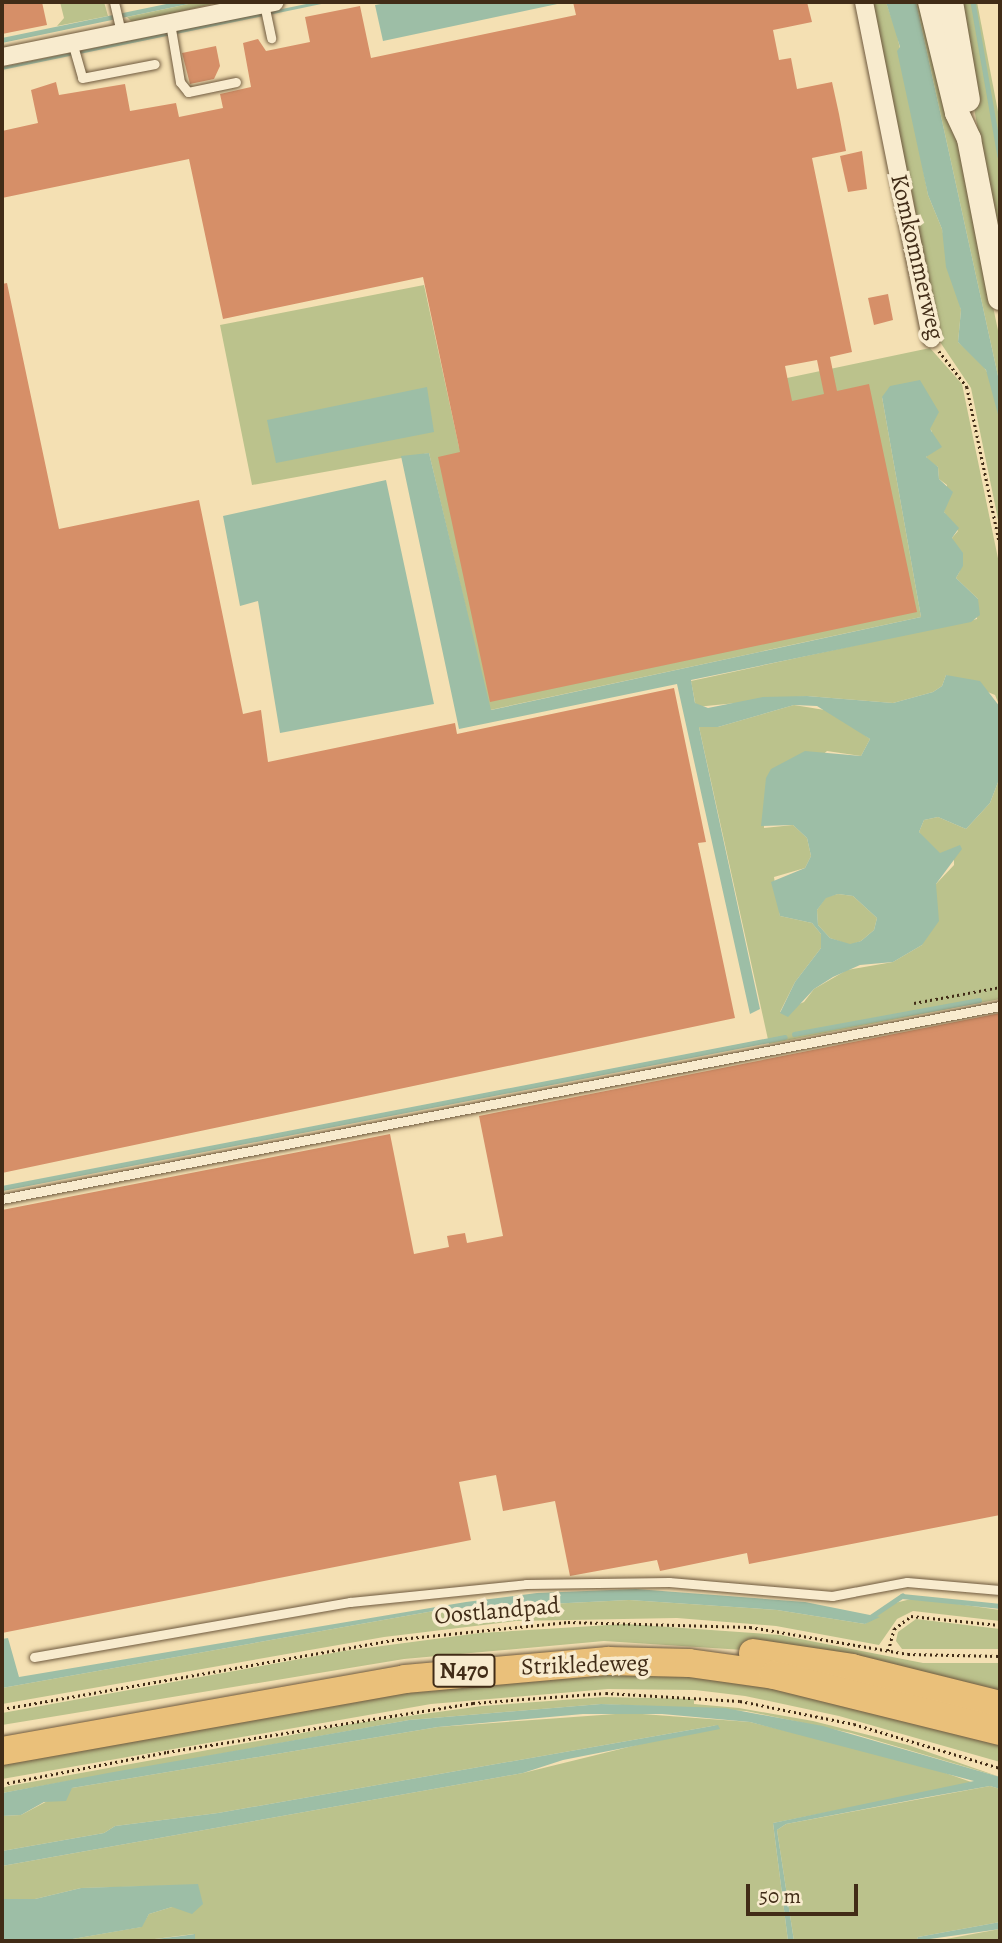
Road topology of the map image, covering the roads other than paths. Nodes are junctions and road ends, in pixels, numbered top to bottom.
1 (863, 2) edge
2 (930, 2) edge
3 (951, 2) edge
4 (115, 6) edge
5 (268, 9) edge
6 (120, 28) junction
7 (172, 30) junction
8 (271, 38) dead end
9 (74, 50) junction
10 (2, 57) edge
11 (155, 64) dead end
12 (236, 82) dead end
13 (968, 139) junction
14 (1000, 298) edge
15 (931, 338) road end
16 (1000, 1006) edge
17 (2, 1199) edge
18 (1000, 1590) edge
19 (34, 1657) dead end
20 (1000, 1706) edge
21 (1000, 1731) edge
22 (2, 1735) edge
23 (2, 1751) edge

1 - 15 street, Komkommerweg
2 - 13 main road
3 - 13 main road
4 - 6 lane
5 - 7 street
5 - 8 lane
6 - 7 street
6 - 9 street
7 - 12 lane
9 - 10 street
9 - 11 lane
13 - 14 main road
16 - 17 lane
18 - 19 lane
20 - 22 main road, Strikledeweg / N470
21 - 23 main road, Strikledeweg / N470

